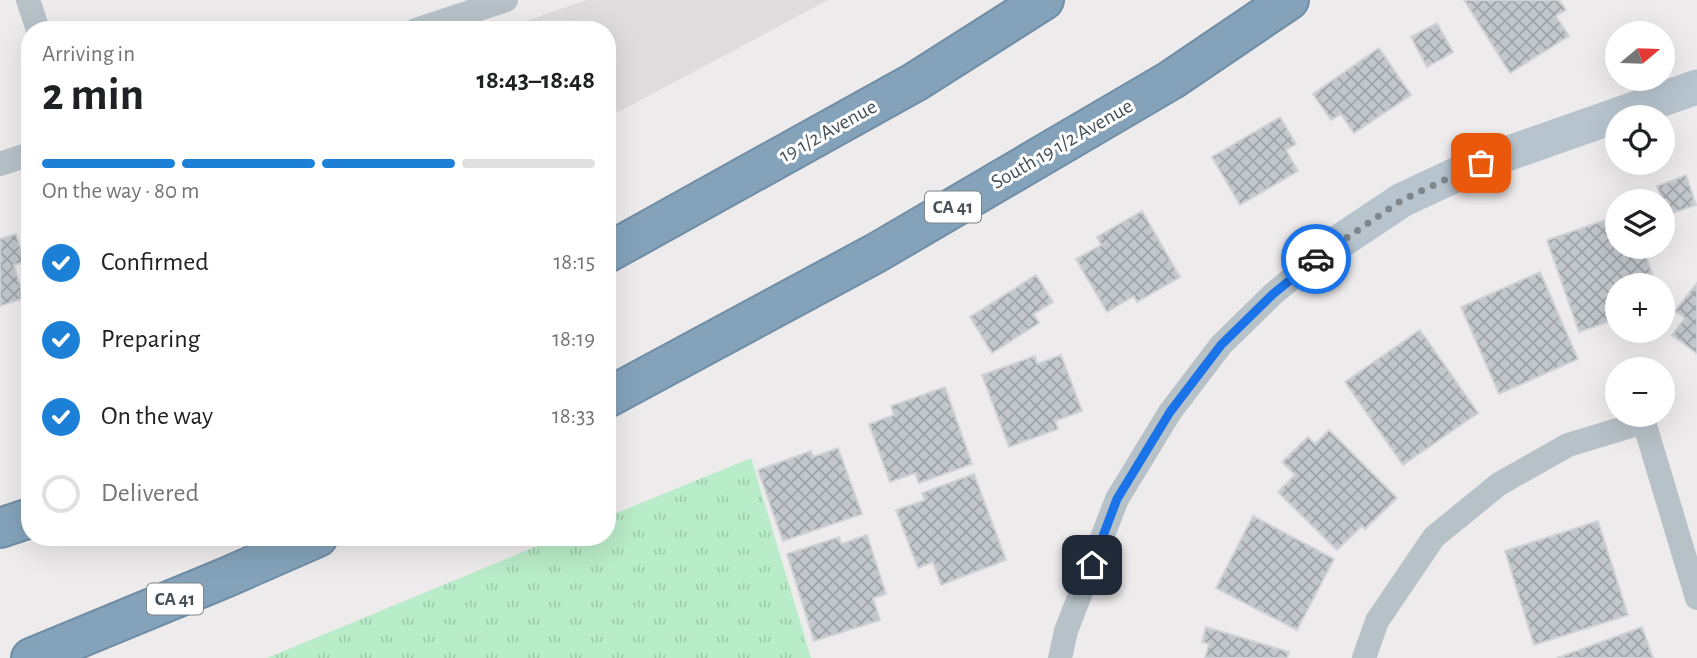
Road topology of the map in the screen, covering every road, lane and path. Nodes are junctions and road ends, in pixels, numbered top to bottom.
1 (28, 0) edge
2 (506, 0) edge
3 (1044, 0) edge
4 (1289, 0) edge
5 (35, 21) edge
6 (443, 21) edge
7 (1697, 87) edge
8 (21, 157) edge
9 (0, 164) edge
10 (616, 248) edge
11 (1324, 252) joint
12 (616, 393) edge
13 (21, 521) edge
14 (0, 528) edge
15 (298, 546) edge
16 (1697, 598) edge
17 (31, 658) edge
18 (1060, 658) edge
19 (1364, 658) edge

1 - 5 street
2 - 6 street
3 - 10 highway, 19 1/2 Avenue
4 - 12 highway, South 19 1/2 Avenue / CA 41
7 - 11 street
8 - 9 street
11 - 18 street
13 - 14 highway
15 - 17 highway, CA 41
16 - 19 street

